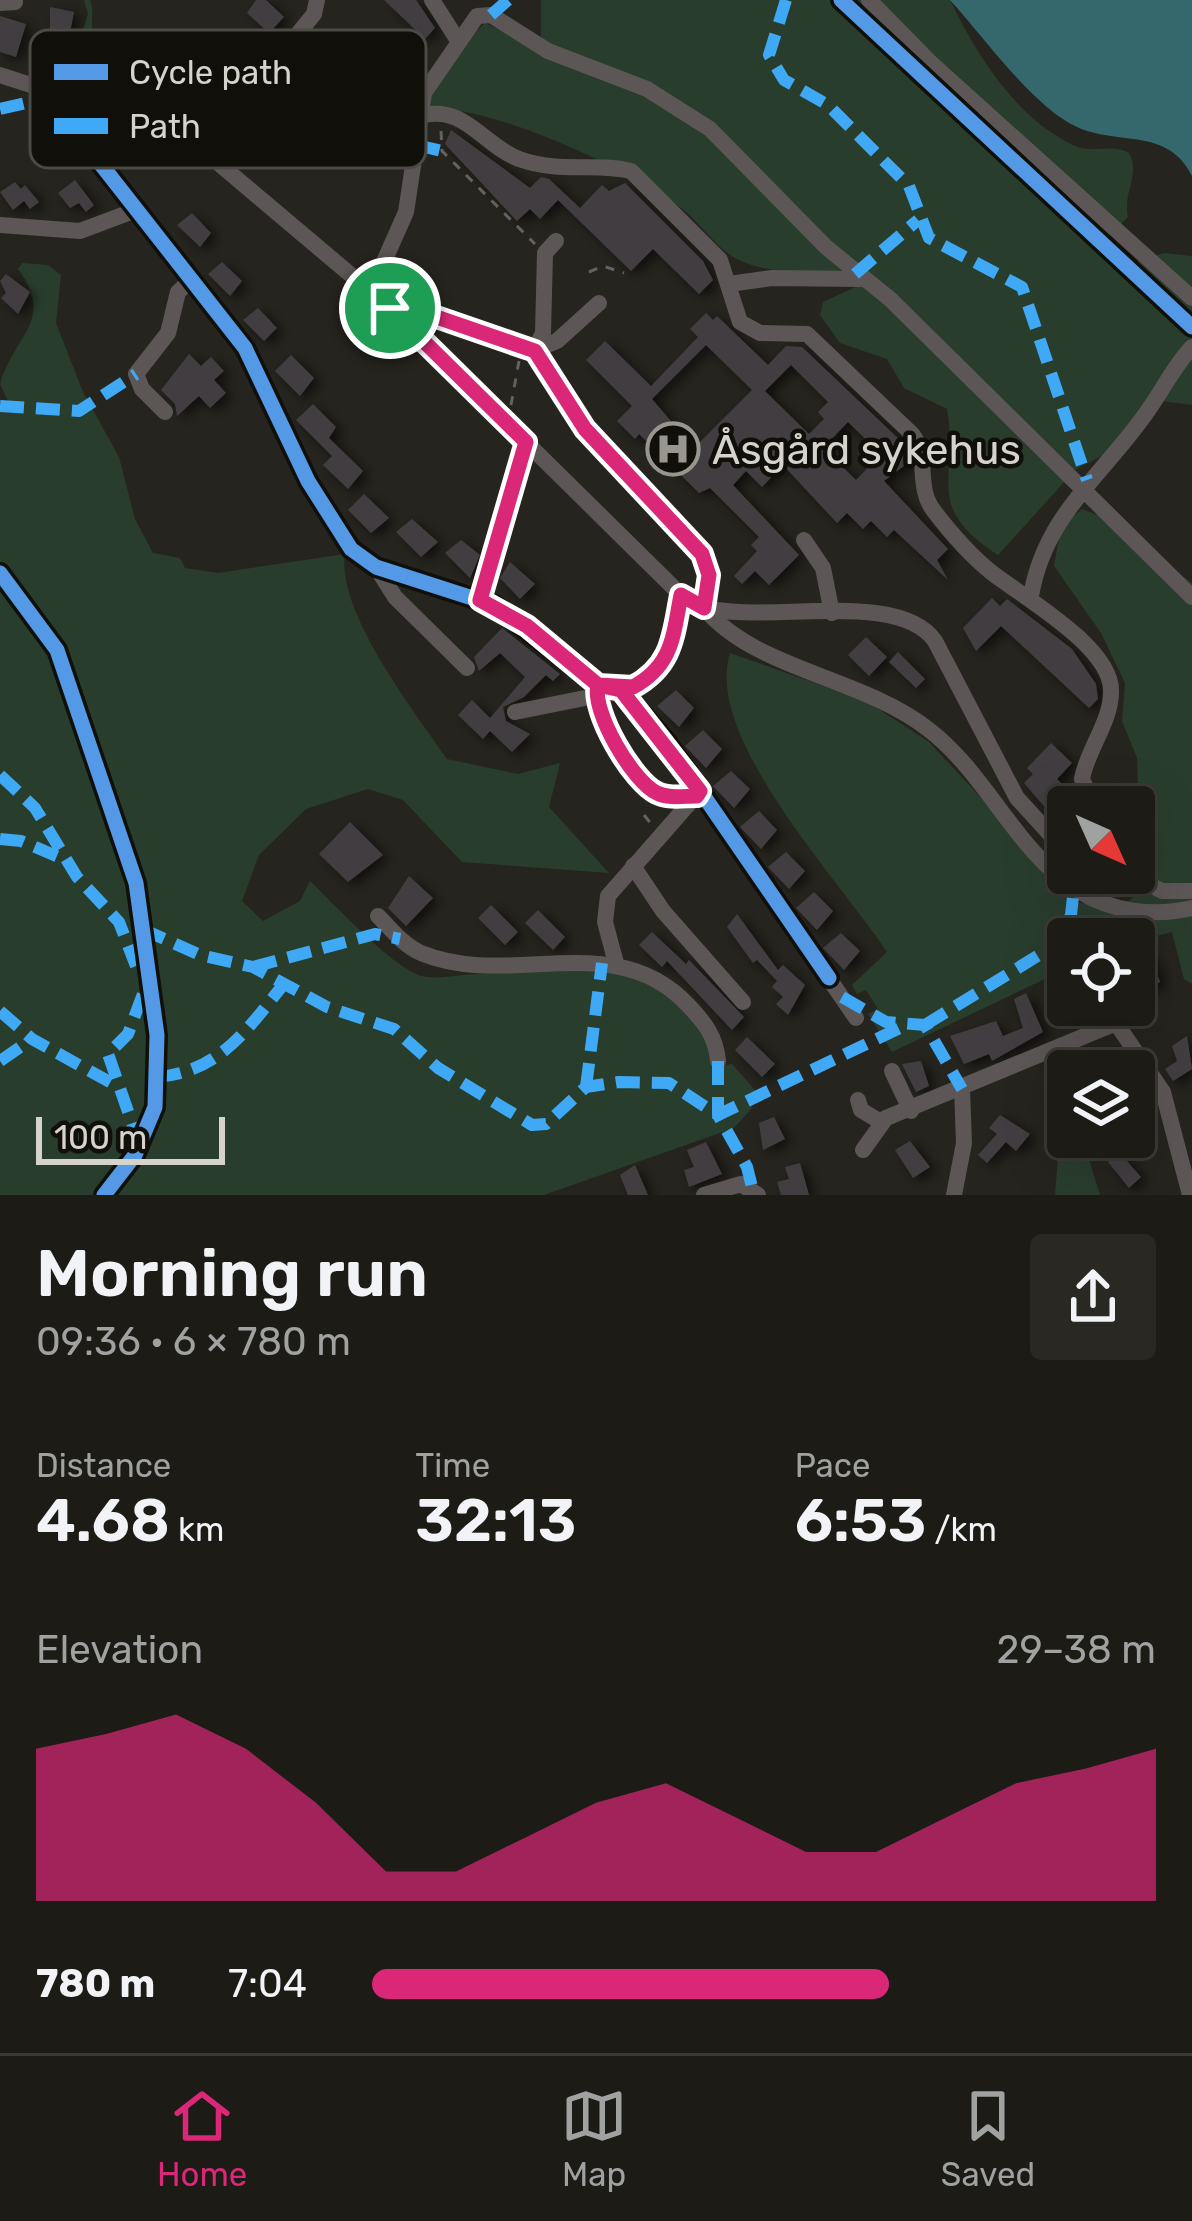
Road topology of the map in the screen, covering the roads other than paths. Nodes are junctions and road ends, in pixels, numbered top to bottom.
1 (317, 0) edge
2 (432, 0) edge
3 (869, 0) edge
4 (15, 2) edge
5 (0, 3) edge
6 (300, 30) edge
7 (457, 40) junction
8 (426, 93) edge
9 (426, 115) edge
10 (104, 168) edge
11 (222, 168) edge
12 (412, 168) edge
13 (136, 210) junction
14 (0, 225) edge
15 (1143, 226) dead end
16 (1130, 243) junction
17 (550, 247) road end
18 (861, 278) junction
19 (192, 279) junction
20 (729, 284) junction
21 (371, 292) junction
22 (1192, 298) edge
23 (599, 303) dead end
24 (390, 308) junction
25 (1192, 347) edge
26 (528, 349) junction
27 (165, 412) dead end
28 (526, 442) junction
29 (1081, 487) junction
30 (804, 540) dead end
31 (376, 567) junction
32 (681, 595) junction
33 (1031, 596) junction
34 (1192, 597) edge
35 (480, 600) junction
36 (704, 608) junction
37 (832, 613) junction
38 (467, 668) dead end
39 (597, 690) junction
40 (621, 690) junction
41 (515, 712) dead end
42 (1085, 786) edge
43 (698, 794) junction
44 (1047, 831) edge
45 (633, 866) junction
46 (1155, 888) edge
47 (1192, 892) edge
48 (1192, 908) edge
49 (378, 916) dead end
50 (616, 963) junction
51 (743, 1002) dead end
52 (856, 1018) dead end
53 (718, 1060) dead end
54 (892, 1071) dead end
55 (962, 1089) junction
56 (858, 1100) dead end
57 (911, 1111) junction
58 (881, 1122) junction
59 (863, 1150) dead end
60 (755, 1191) edge
61 (704, 1195) edge
62 (954, 1195) edge
63 (1190, 1195) edge

1 - 6 street
2 - 7 street
3 - 16 street
4 - 5 street
7 - 8 street
7 - 18 street
9 - 20 street
10 - 13 street
11 - 21 street
12 - 21 street
13 - 14 street
13 - 19 street
15 - 16 street
16 - 22 street
17 - 26 street
18 - 20 street
18 - 29 street
19 - 27 street
19 - 31 street
20 - 33 street
21 - 24 street
23 - 26 street
24 - 26 street
24 - 28 street
25 - 29 street
26 - 36 street
28 - 32 street
28 - 35 street
29 - 33 street
29 - 34 street
30 - 37 street
31 - 35 street
31 - 38 street
32 - 36 street
32 - 40 street
33 - 42 street
35 - 39 street
36 - 37 street
36 - 48 street
37 - 44 street
39 - 40 street
39 - 41 street
39 - 43 street
40 - 43 street
43 - 45 street
43 - 52 street
45 - 50 street
45 - 51 street
46 - 47 street
49 - 50 street
50 - 53 street
54 - 57 street
55 - 57 street
55 - 62 street
55 - 63 street
56 - 58 street
57 - 58 street
58 - 59 street
60 - 61 street

